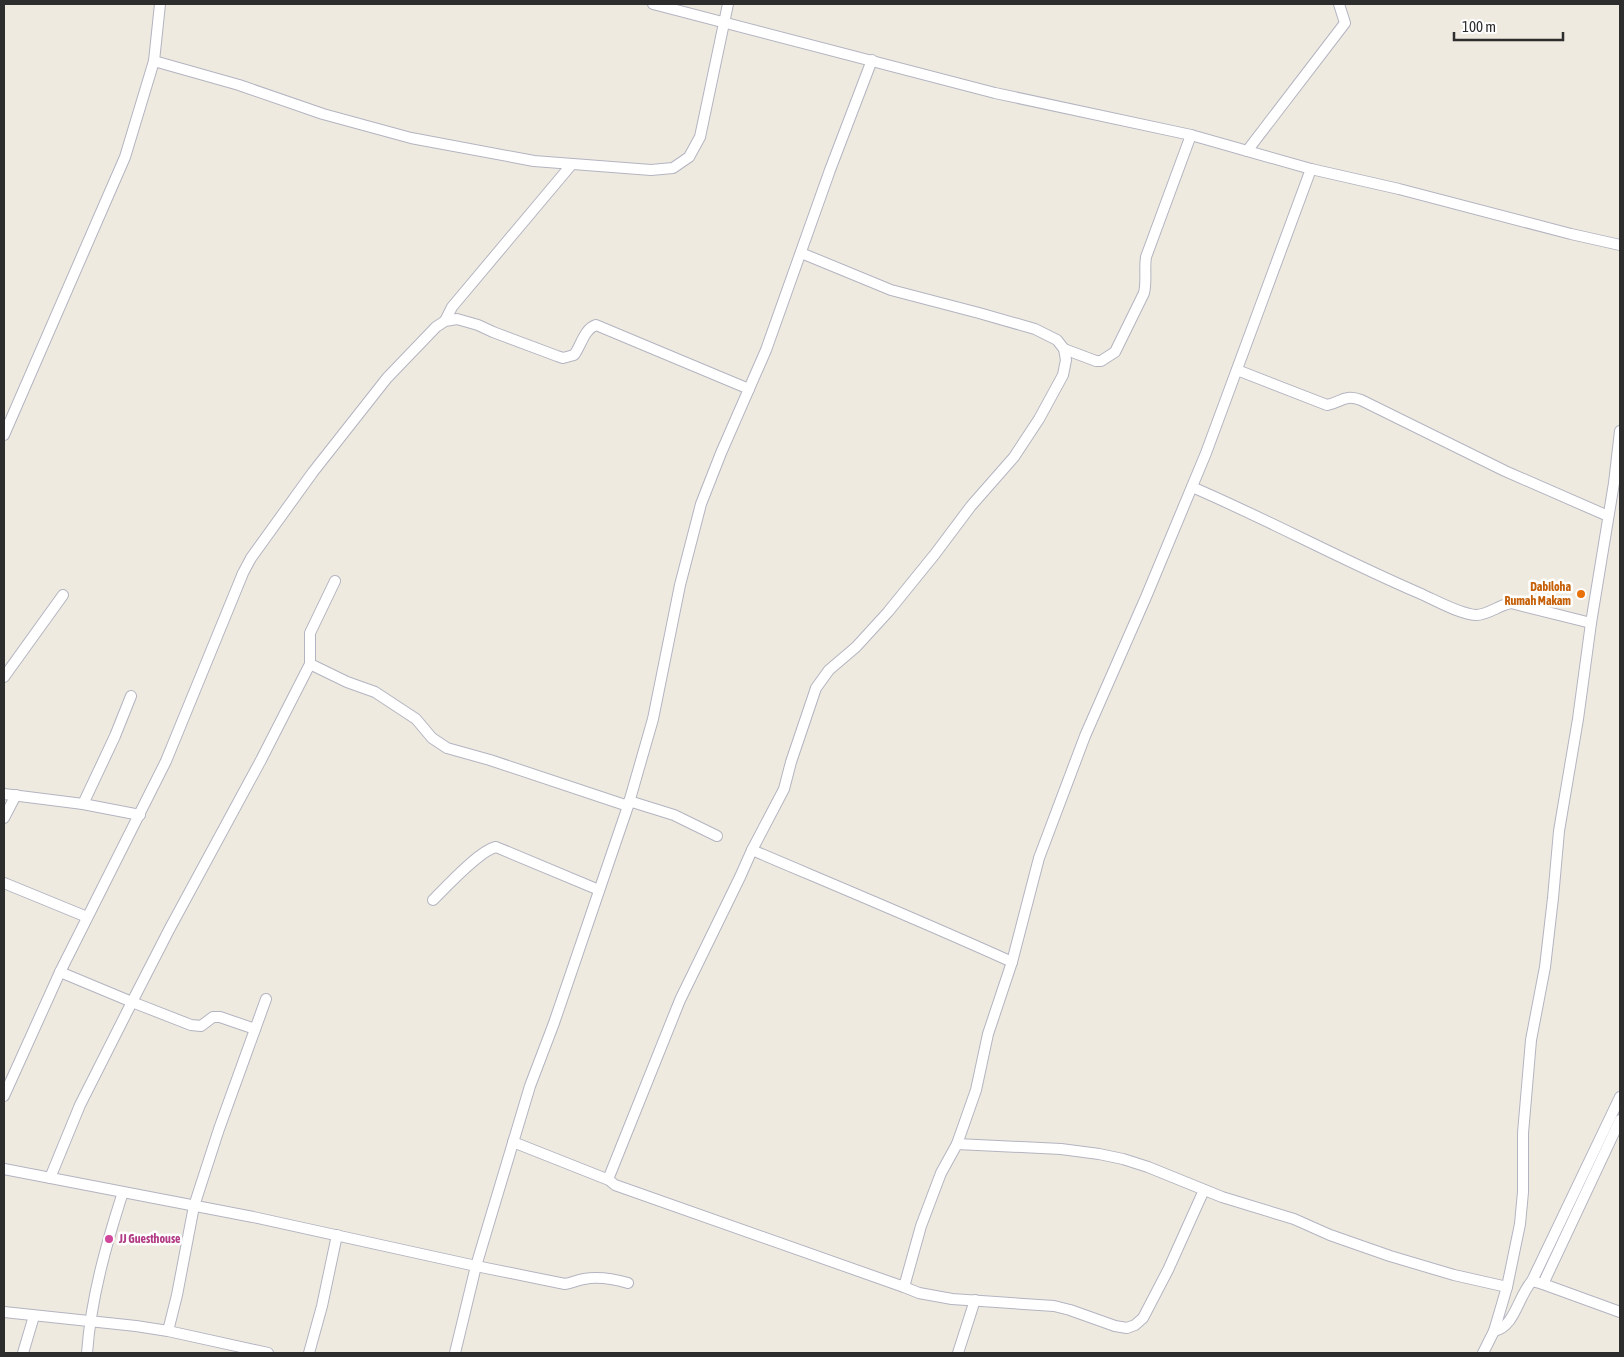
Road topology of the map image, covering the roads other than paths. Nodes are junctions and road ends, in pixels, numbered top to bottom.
1 (160, 4) edge
2 (653, 4) edge
3 (728, 4) edge
4 (1339, 4) edge
5 (724, 23) junction
6 (872, 60) junction
7 (154, 61) junction
8 (1191, 135) junction
9 (1248, 151) junction
10 (572, 164) junction
11 (1311, 169) junction
12 (1620, 245) edge
13 (802, 253) junction
14 (445, 321) junction
15 (1064, 349) junction
16 (1237, 370) junction
17 (749, 390) junction
18 (1620, 431) edge
19 (4, 435) edge
20 (1192, 487) junction
21 (1608, 516) junction
22 (335, 580) dead end
23 (63, 595) dead end
24 (1591, 623) junction
25 (310, 664) junction
26 (4, 677) edge
27 (131, 696) dead end
28 (4, 794) edge
29 (16, 796) junction
30 (83, 804) junction
31 (629, 804) junction
32 (140, 815) junction
33 (4, 818) edge
34 (717, 836) dead end
35 (752, 850) junction
36 (4, 883) edge
37 (599, 890) junction
38 (434, 900) dead end
39 (87, 917) junction
40 (1012, 962) junction
41 (60, 972) junction
42 (266, 999) dead end
43 (132, 1002) junction
44 (255, 1029) junction
45 (4, 1096) edge
46 (1620, 1098) edge
47 (1620, 1120) edge
48 (513, 1142) junction
49 (957, 1144) junction
50 (4, 1169) edge
51 (50, 1178) junction
52 (609, 1180) junction
53 (1204, 1190) junction
54 (123, 1192) junction
55 (194, 1206) junction
56 (337, 1235) junction
57 (476, 1266) junction
58 (1532, 1281) junction
59 (628, 1283) dead end
60 (1543, 1284) junction
61 (904, 1287) junction
62 (1507, 1287) junction
63 (975, 1300) junction
64 (4, 1312) edge
65 (1620, 1312) edge
66 (34, 1316) junction
67 (89, 1320) junction
68 (168, 1331) junction
69 (1494, 1331) junction
70 (23, 1353) edge
71 (87, 1353) edge
72 (268, 1353) edge
73 (308, 1353) edge
74 (455, 1353) edge
75 (958, 1353) edge
76 (1482, 1353) edge

1 - 7 street
2 - 5 street
3 - 5 street
4 - 9 street
5 - 6 street
5 - 10 street
6 - 8 street
6 - 13 street
7 - 10 street
7 - 19 street
8 - 9 street
8 - 15 street
9 - 11 street
10 - 14 street
11 - 12 street
11 - 16 street
13 - 15 street
13 - 17 street
14 - 17 street
14 - 32 street
15 - 35 street
16 - 20 street
16 - 21 street
17 - 31 street
18 - 21 street
20 - 24 street
20 - 40 street
21 - 24 street
22 - 25 street
23 - 26 street
24 - 62 street
25 - 31 street
25 - 43 street
27 - 30 street
28 - 29 street
29 - 30 street
29 - 33 street
30 - 32 street
31 - 34 street
31 - 37 street
32 - 39 street
35 - 40 street
35 - 52 street
36 - 39 street
37 - 38 street
37 - 48 street
39 - 41 street
40 - 49 street
41 - 43 street
41 - 45 street
42 - 44 street
43 - 44 street
43 - 51 street
44 - 55 street
46 - 58 street
47 - 60 street
48 - 52 street
48 - 57 street
49 - 53 street
49 - 61 street
50 - 51 street
51 - 54 street
52 - 61 street
53 - 62 street
53 - 63 street
54 - 55 street
54 - 67 street
55 - 56 street
55 - 68 street
56 - 57 street
56 - 73 street
57 - 59 street
57 - 74 street
58 - 60 street
58 - 69 street
60 - 65 street
61 - 63 street
62 - 69 street
63 - 75 street
64 - 66 street
66 - 67 street
66 - 70 street
67 - 68 street
67 - 71 street
68 - 72 street
69 - 76 street

